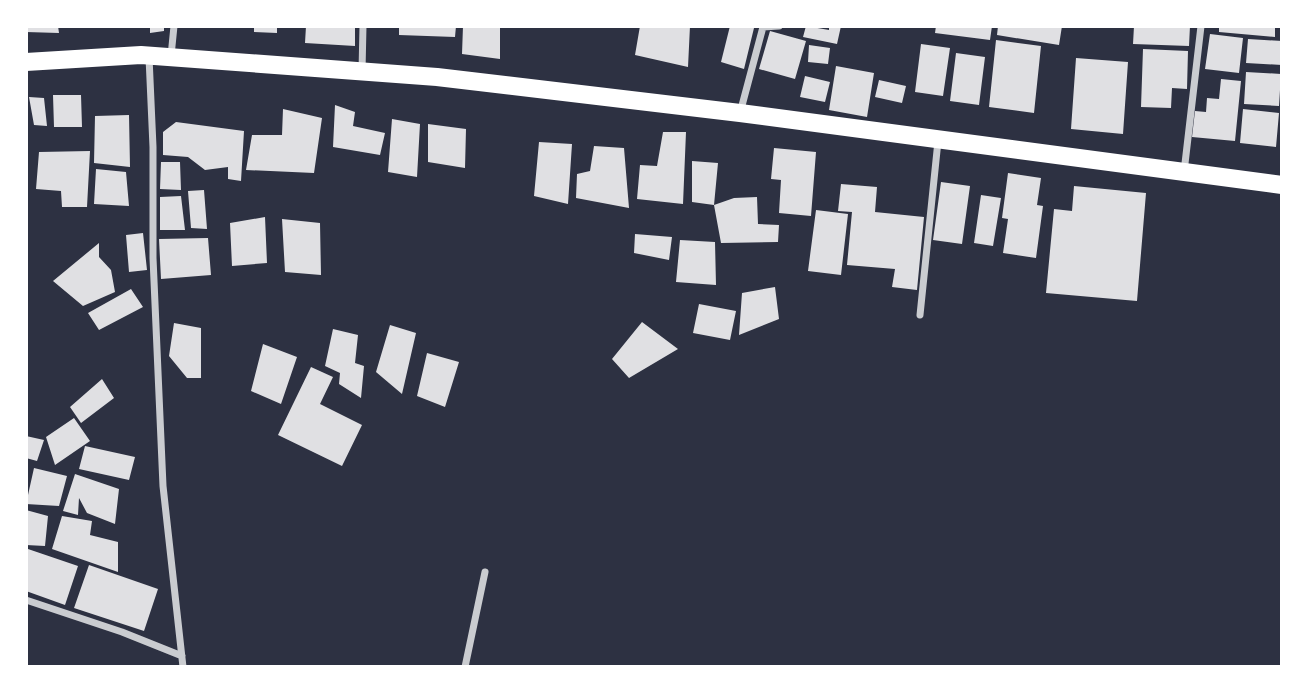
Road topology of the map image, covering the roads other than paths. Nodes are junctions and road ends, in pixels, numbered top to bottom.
1 (174, 26) edge
2 (363, 26) edge
3 (779, 26) edge
4 (1201, 26) edge
5 (149, 56) junction
6 (171, 57) junction
7 (26, 62) edge
8 (362, 72) junction
9 (740, 113) junction
10 (938, 141) junction
11 (1184, 173) junction
12 (1282, 186) edge
13 (920, 315) dead end
14 (485, 572) dead end
15 (26, 600) edge
16 (182, 656) junction
17 (183, 667) edge
18 (465, 667) edge

1 - 6 street
2 - 8 street
3 - 9 street
4 - 11 street
5 - 6 main road
5 - 7 main road
5 - 16 street
6 - 8 main road
8 - 9 main road
9 - 10 main road
10 - 11 main road
10 - 13 street
11 - 12 main road
14 - 18 street
15 - 16 street
16 - 17 street

